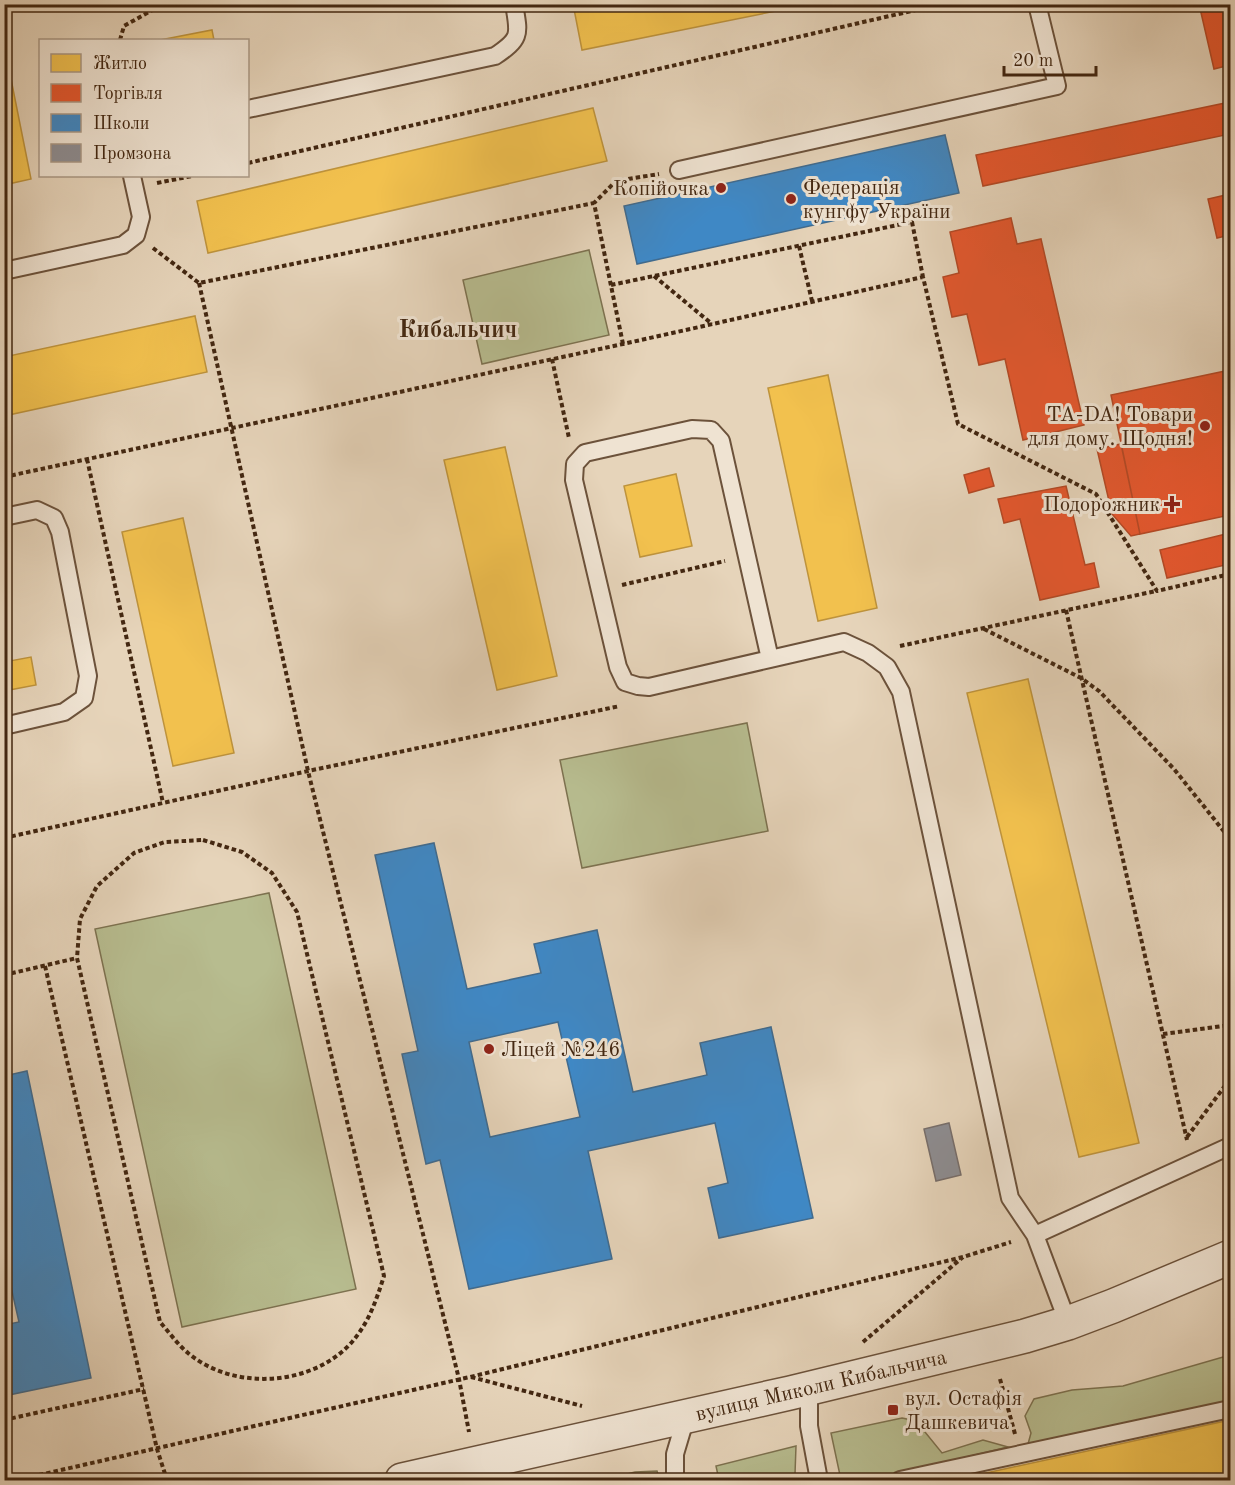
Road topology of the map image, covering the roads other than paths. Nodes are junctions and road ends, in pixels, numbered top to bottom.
1 (514, 4) edge
2 (1037, 4) edge
3 (249, 109) edge
4 (679, 170) road end
5 (133, 182) edge
6 (4, 271) edge
7 (4, 517) edge
8 (770, 659) junction
9 (4, 726) edge
10 (1230, 1146) edge
11 (1035, 1235) junction
12 (1230, 1257) edge
13 (1068, 1323) junction
14 (809, 1389) junction
15 (1230, 1409) edge
16 (686, 1417) junction
17 (402, 1480) edge
18 (675, 1480) edge
19 (819, 1480) edge
20 (900, 1480) edge

1 - 3 lane
2 - 4 lane
5 - 6 lane
7 - 9 lane
8 - 8 lane
8 - 11 lane
10 - 11 lane
11 - 13 lane
12 - 13 street, вулиця Миколи Кибальчича
13 - 14 street, вулиця Миколи Кибальчича
14 - 16 street, вулиця Миколи Кибальчича
14 - 19 lane
15 - 20 lane
16 - 17 street, вулиця Миколи Кибальчича
16 - 18 lane

